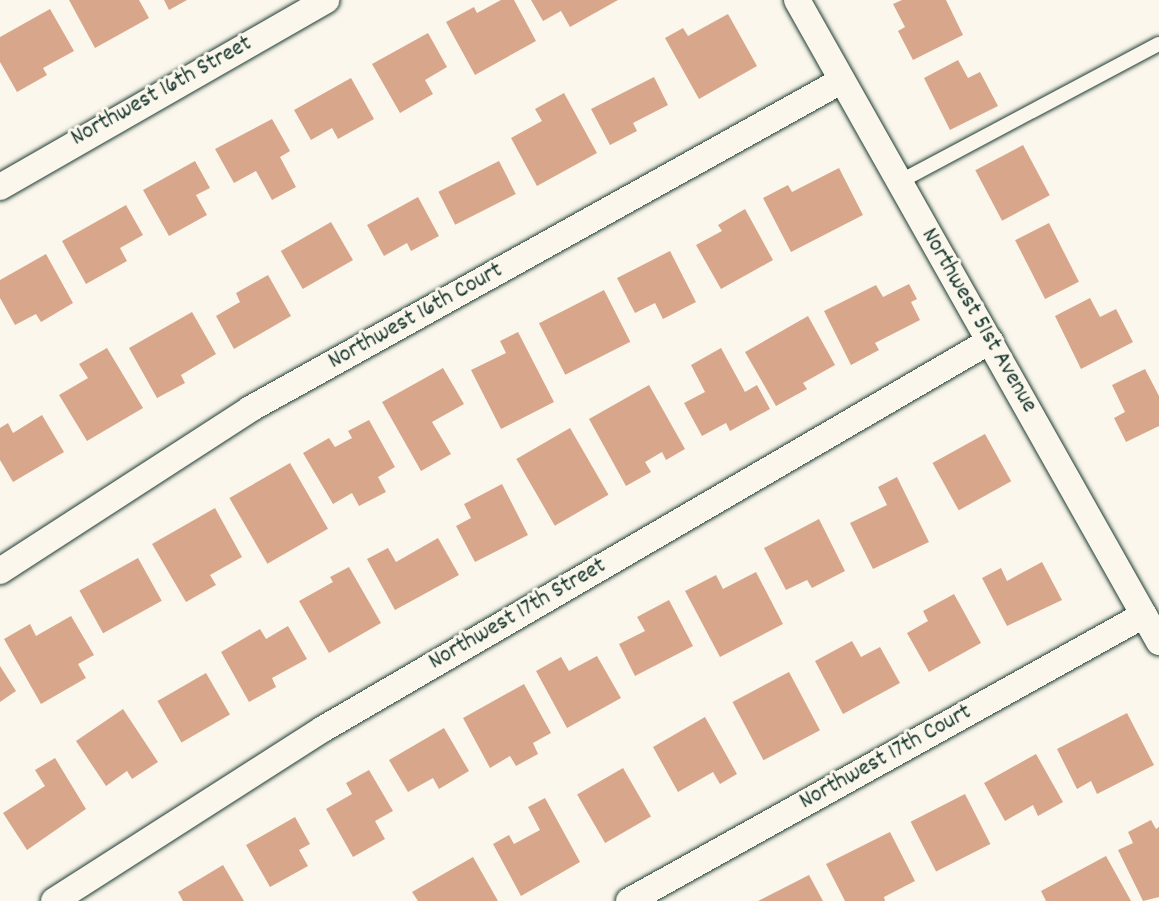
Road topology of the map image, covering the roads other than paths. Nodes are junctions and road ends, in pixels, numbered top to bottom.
1 (326, 0) edge
2 (797, 0) edge
3 (1159, 44) edge
4 (841, 81) junction
5 (899, 182) junction
6 (0, 187) edge
7 (990, 341) junction
8 (0, 571) edge
9 (1144, 615) junction
10 (1159, 642) edge
11 (54, 901) edge
12 (629, 901) edge

1 - 6 street, Northwest 16th Street
2 - 4 street, Northwest 51st Avenue
3 - 5 lane
4 - 5 street, Northwest 51st Avenue
4 - 8 street, Northwest 16th Court
5 - 7 street, Northwest 51st Avenue
7 - 9 street, Northwest 51st Avenue
7 - 11 street, Northwest 17th Street
9 - 10 street, Northwest 51st Avenue
9 - 12 street, Northwest 17th Court

